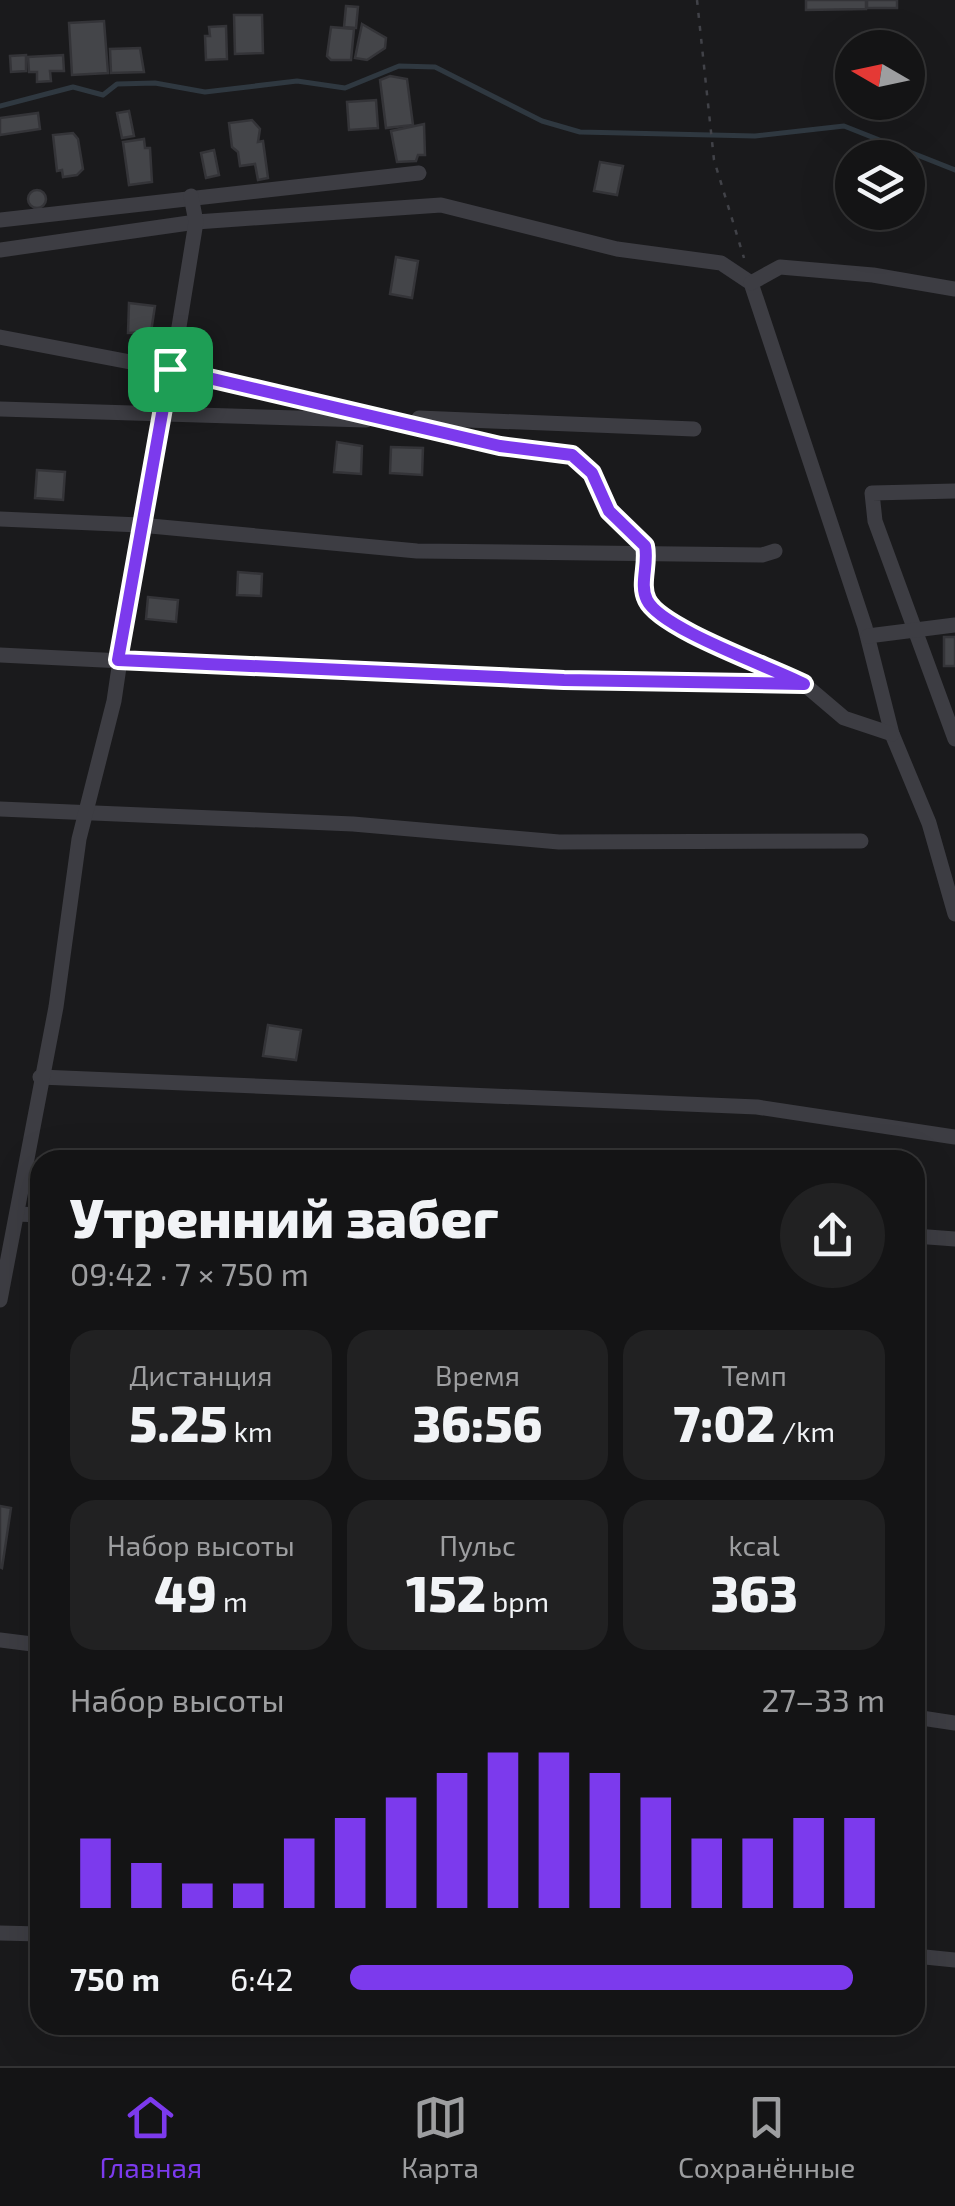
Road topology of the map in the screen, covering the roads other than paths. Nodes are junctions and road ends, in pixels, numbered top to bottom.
1 (419, 173) dead end
2 (190, 196) junction
3 (0, 220) edge
4 (196, 222) junction
5 (0, 250) edge
6 (751, 282) junction
7 (955, 289) edge
8 (0, 337) edge
9 (170, 369) junction
10 (0, 409) edge
11 (160, 412) junction
12 (386, 418) junction
13 (694, 429) dead end
14 (955, 491) edge
15 (0, 519) edge
16 (140, 525) junction
17 (775, 551) dead end
18 (646, 552) junction
19 (955, 625) edge
20 (914, 628) junction
21 (868, 636) junction
22 (0, 655) edge
23 (118, 660) junction
24 (804, 684) junction
25 (892, 734) junction
26 (955, 739) edge
27 (0, 809) edge
28 (86, 812) junction
29 (861, 841) dead end
30 (955, 914) edge
31 (40, 1077) junction
32 (955, 1137) edge
33 (17, 1214) junction
34 (30, 1214) edge
35 (925, 1237) edge
36 (955, 1239) edge
37 (0, 1300) edge
38 (0, 1640) edge
39 (30, 1643) edge
40 (925, 1719) edge
41 (955, 1724) edge
42 (0, 1933) edge
43 (30, 1934) edge
44 (925, 1957) edge
45 (955, 1960) edge

1 - 2 street
2 - 3 street
2 - 4 street
4 - 5 street
4 - 6 street
4 - 9 street
6 - 7 street
6 - 21 street
8 - 9 street
9 - 11 street
9 - 12 street
10 - 11 street
11 - 12 street
11 - 16 street
12 - 13 street
12 - 18 street
14 - 20 street
15 - 16 street
16 - 18 street
16 - 23 street
17 - 18 street
18 - 24 street
19 - 20 street
20 - 21 street
20 - 26 street
21 - 25 street
22 - 23 street
23 - 24 street
23 - 28 street
24 - 25 street
25 - 30 street
27 - 28 street
28 - 29 street
28 - 31 street
31 - 32 street
31 - 33 street
33 - 34 street
33 - 37 street
35 - 36 street
38 - 39 street
40 - 41 street
42 - 43 street
44 - 45 street

